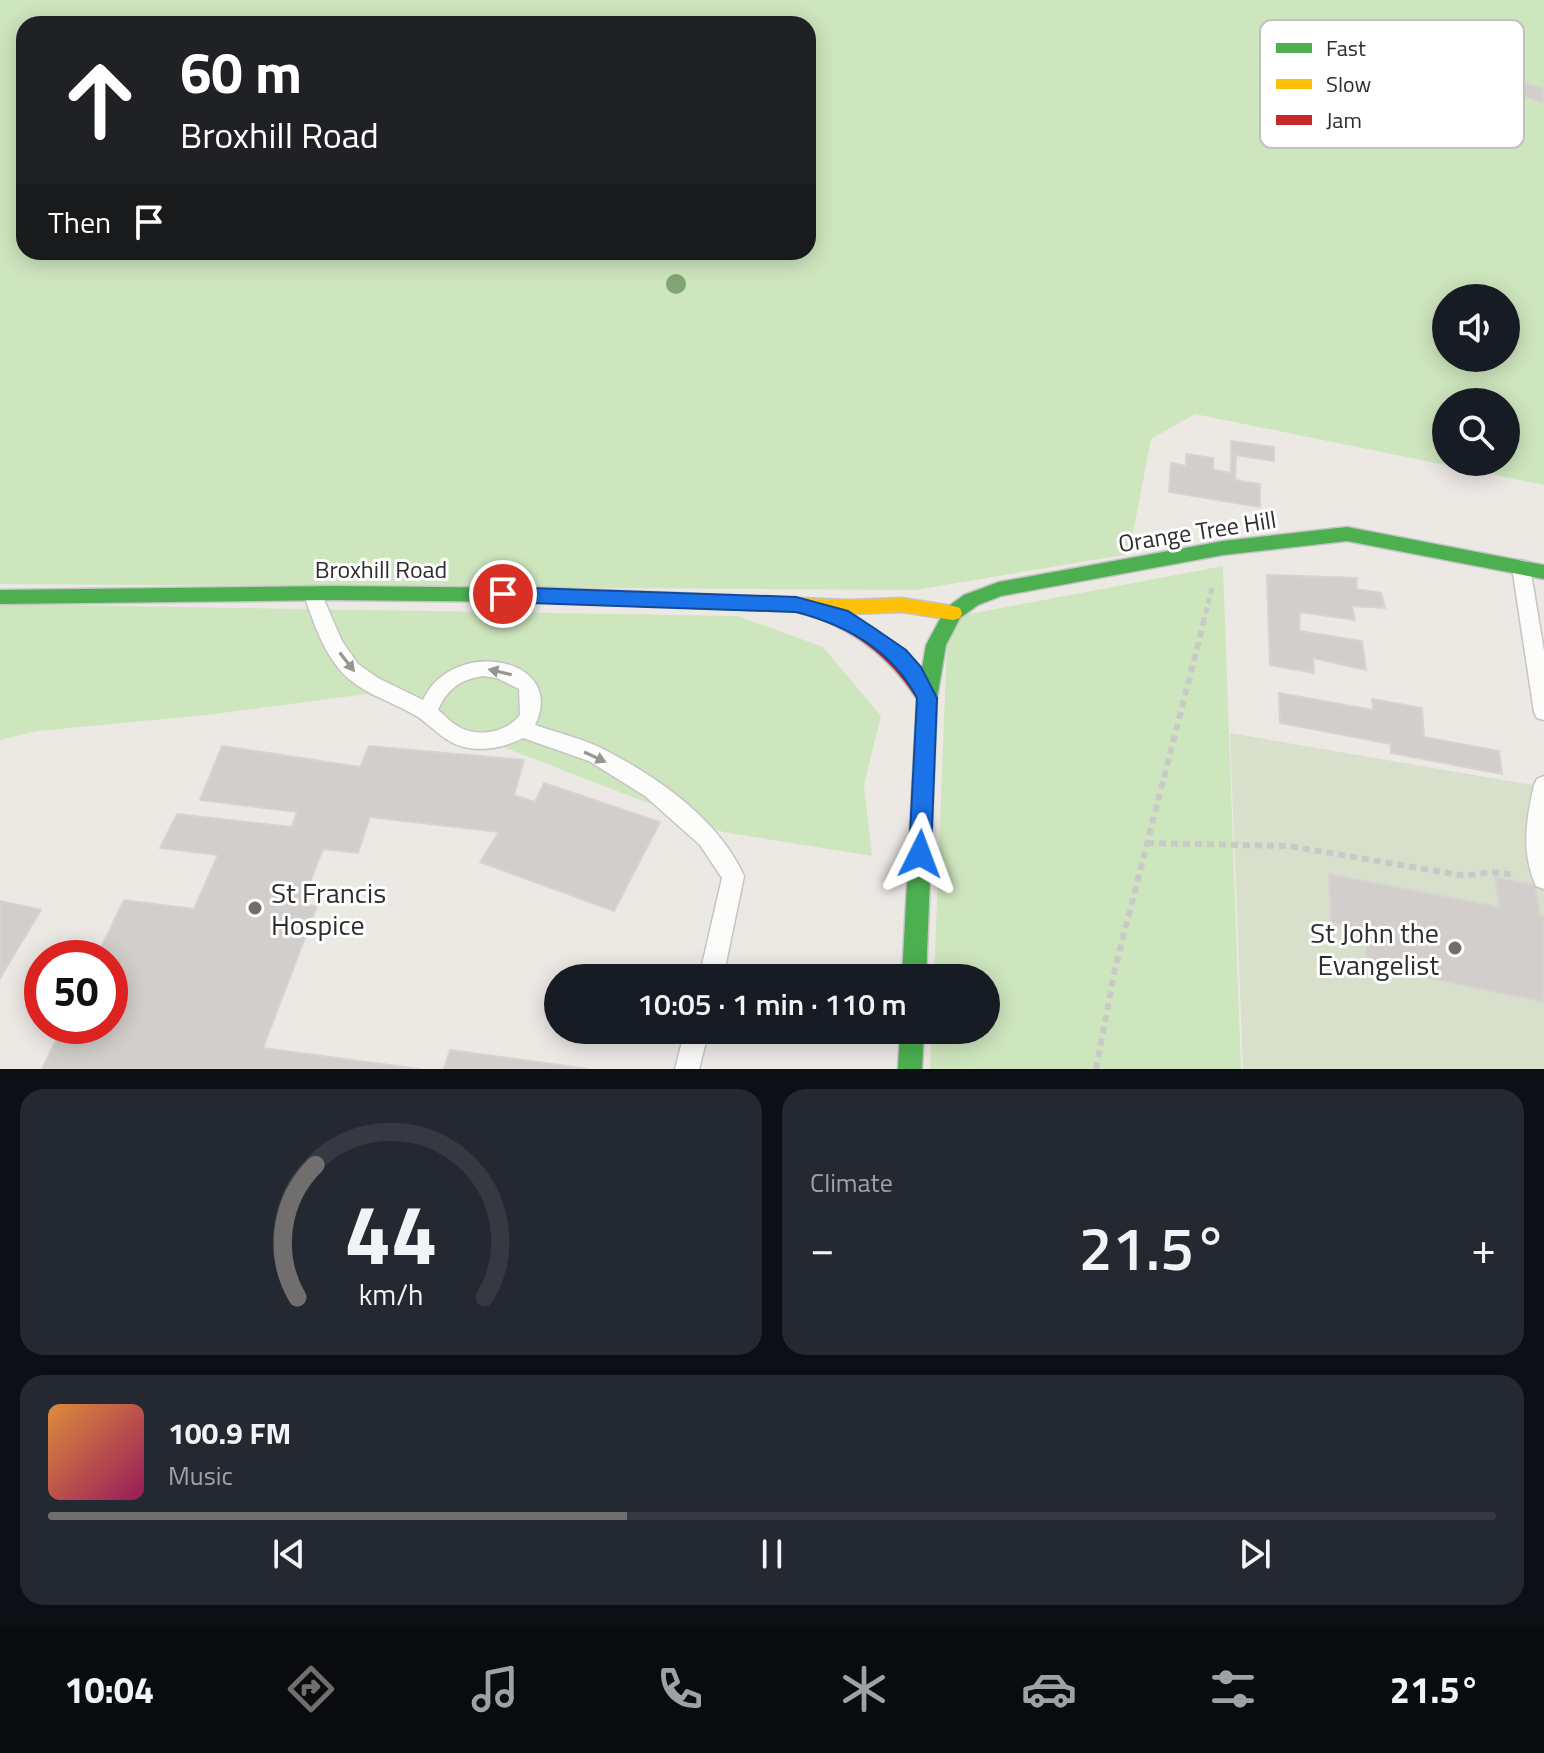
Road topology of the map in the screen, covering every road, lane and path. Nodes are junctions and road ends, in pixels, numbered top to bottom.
1 (1223, 548) junction
2 (1521, 567) junction
3 (1544, 572) edge
4 (312, 593) junction
5 (0, 597) edge
6 (796, 604) junction
7 (953, 613) junction
8 (927, 698) junction
9 (427, 712) junction
10 (1544, 712) edge
11 (522, 729) junction
12 (1544, 785) edge
13 (1147, 843) junction
14 (1544, 879) edge
15 (714, 964) edge
16 (915, 964) edge
17 (693, 1044) edge
18 (911, 1044) edge
19 (687, 1069) edge
20 (910, 1069) edge
21 (1096, 1069) edge

1 - 2 main road, Orange Tree Hill
1 - 7 main road, Orange Tree Hill
1 - 13 path
2 - 3 main road, Orange Tree Hill
2 - 10 lane
4 - 5 main road, Broxhill Road
4 - 6 main road, Broxhill Road
4 -> 9 lane
6 - 7 main road, Broxhill Road
6 - 8 main road
7 - 8 main road
8 - 16 main road
9 - 11 lane
11 -> 9 lane
11 -> 15 lane
12 - 14 lane
13 - 14 path
13 - 21 path
17 - 19 lane
18 - 20 main road

